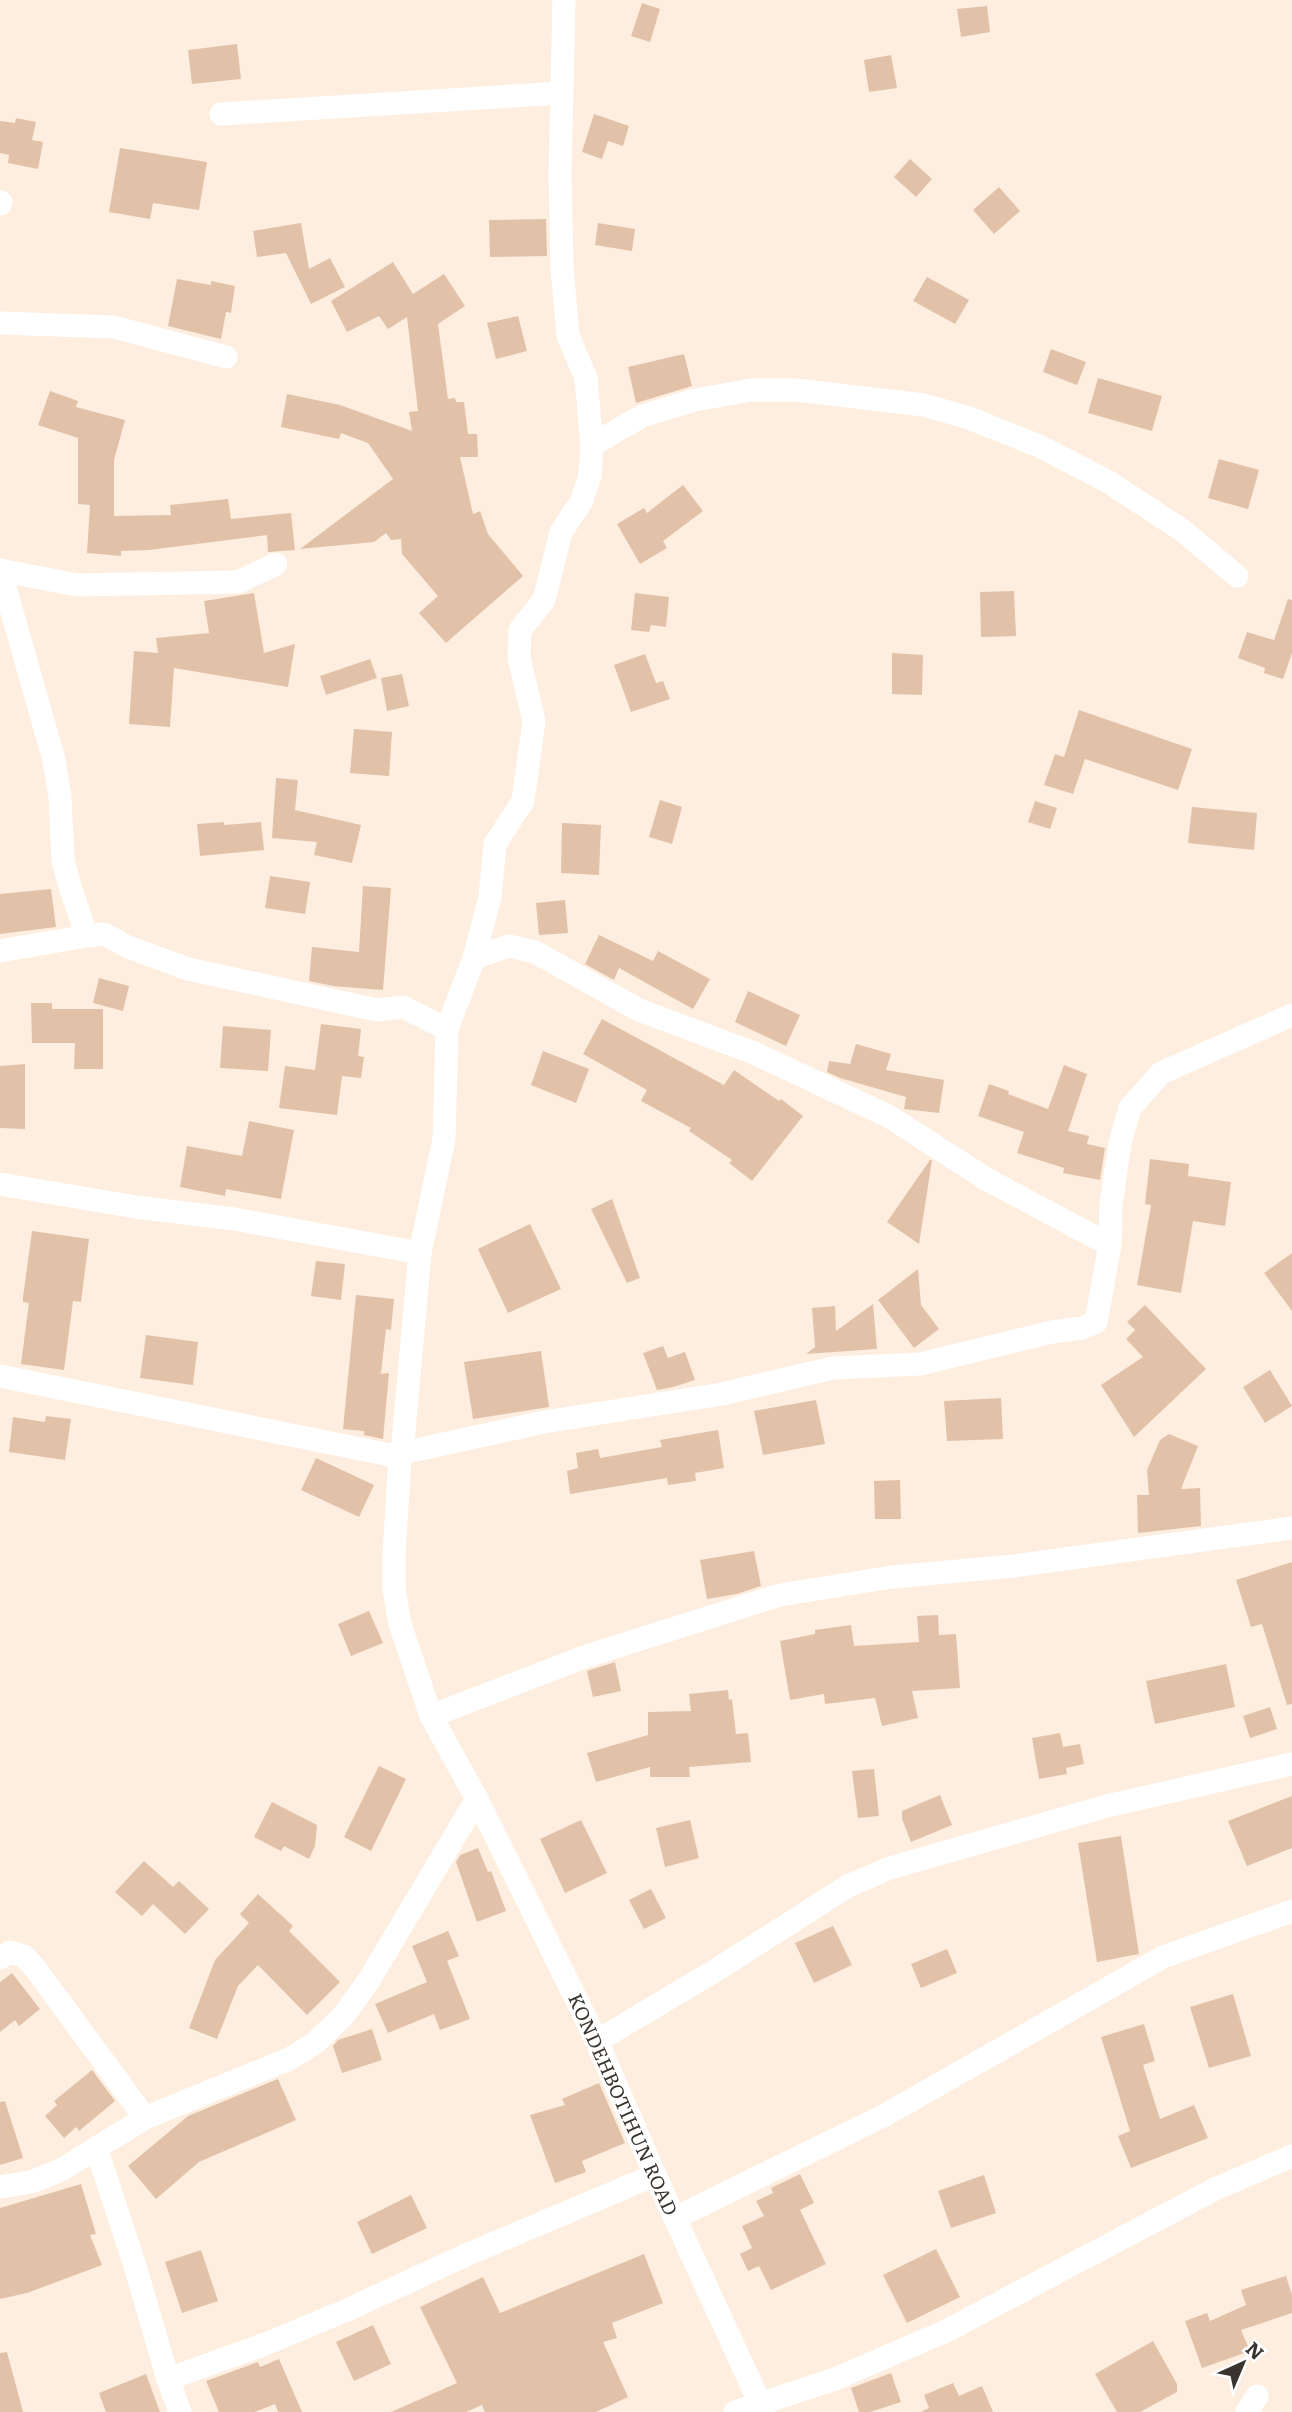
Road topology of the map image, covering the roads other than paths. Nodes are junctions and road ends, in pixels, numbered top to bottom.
1 (564, 0) edge
2 (562, 93) junction
3 (221, 114) dead end
4 (0, 323) edge
5 (226, 357) dead end
6 (592, 445) junction
7 (276, 564) dead end
8 (0, 570) edge
9 (1237, 576) dead end
10 (87, 936) junction
11 (0, 951) edge
12 (474, 958) junction
13 (1292, 1015) edge
14 (447, 1029) junction
15 (0, 1184) edge
16 (1110, 1245) junction
17 (420, 1253) junction
18 (0, 1376) edge
19 (401, 1455) junction
20 (1292, 1528) edge
21 (431, 1716) junction
22 (1292, 1764) edge
23 (478, 1799) junction
24 (1292, 1911) edge
25 (0, 1958) edge
26 (597, 2041) junction
27 (145, 2118) junction
28 (97, 2150) junction
29 (1292, 2156) edge
30 (655, 2175) junction
31 (0, 2187) edge
32 (675, 2218) junction
33 (168, 2379) junction
34 (762, 2408) edge
35 (180, 2412) edge
36 (735, 2412) edge

1 - 2 street, KONDEHBOTIHUN ROAD
2 - 3 street
2 - 6 street, KONDEHBOTIHUN ROAD
4 - 5 street
6 - 9 street
6 - 12 street, KONDEHBOTIHUN ROAD
7 - 8 street
8 - 10 street
10 - 11 street
10 - 14 street
12 - 14 street, KONDEHBOTIHUN ROAD
12 - 16 street
13 - 16 street
14 - 17 street, KONDEHBOTIHUN ROAD
15 - 17 street
16 - 19 street
17 - 19 street, KONDEHBOTIHUN ROAD
18 - 19 street
19 - 21 street, KONDEHBOTIHUN ROAD
20 - 21 street
21 - 23 street, KONDEHBOTIHUN ROAD
22 - 26 street
23 - 26 street, KONDEHBOTIHUN ROAD
23 - 27 street
24 - 32 street
25 - 27 street
26 - 30 street, KONDEHBOTIHUN ROAD
27 - 28 street
28 - 31 street
28 - 33 street
29 - 34 street
30 - 32 street, KONDEHBOTIHUN ROAD
30 - 33 street
32 - 34 street, KONDEHBOTIHUN ROAD
33 - 35 street
34 - 36 street

